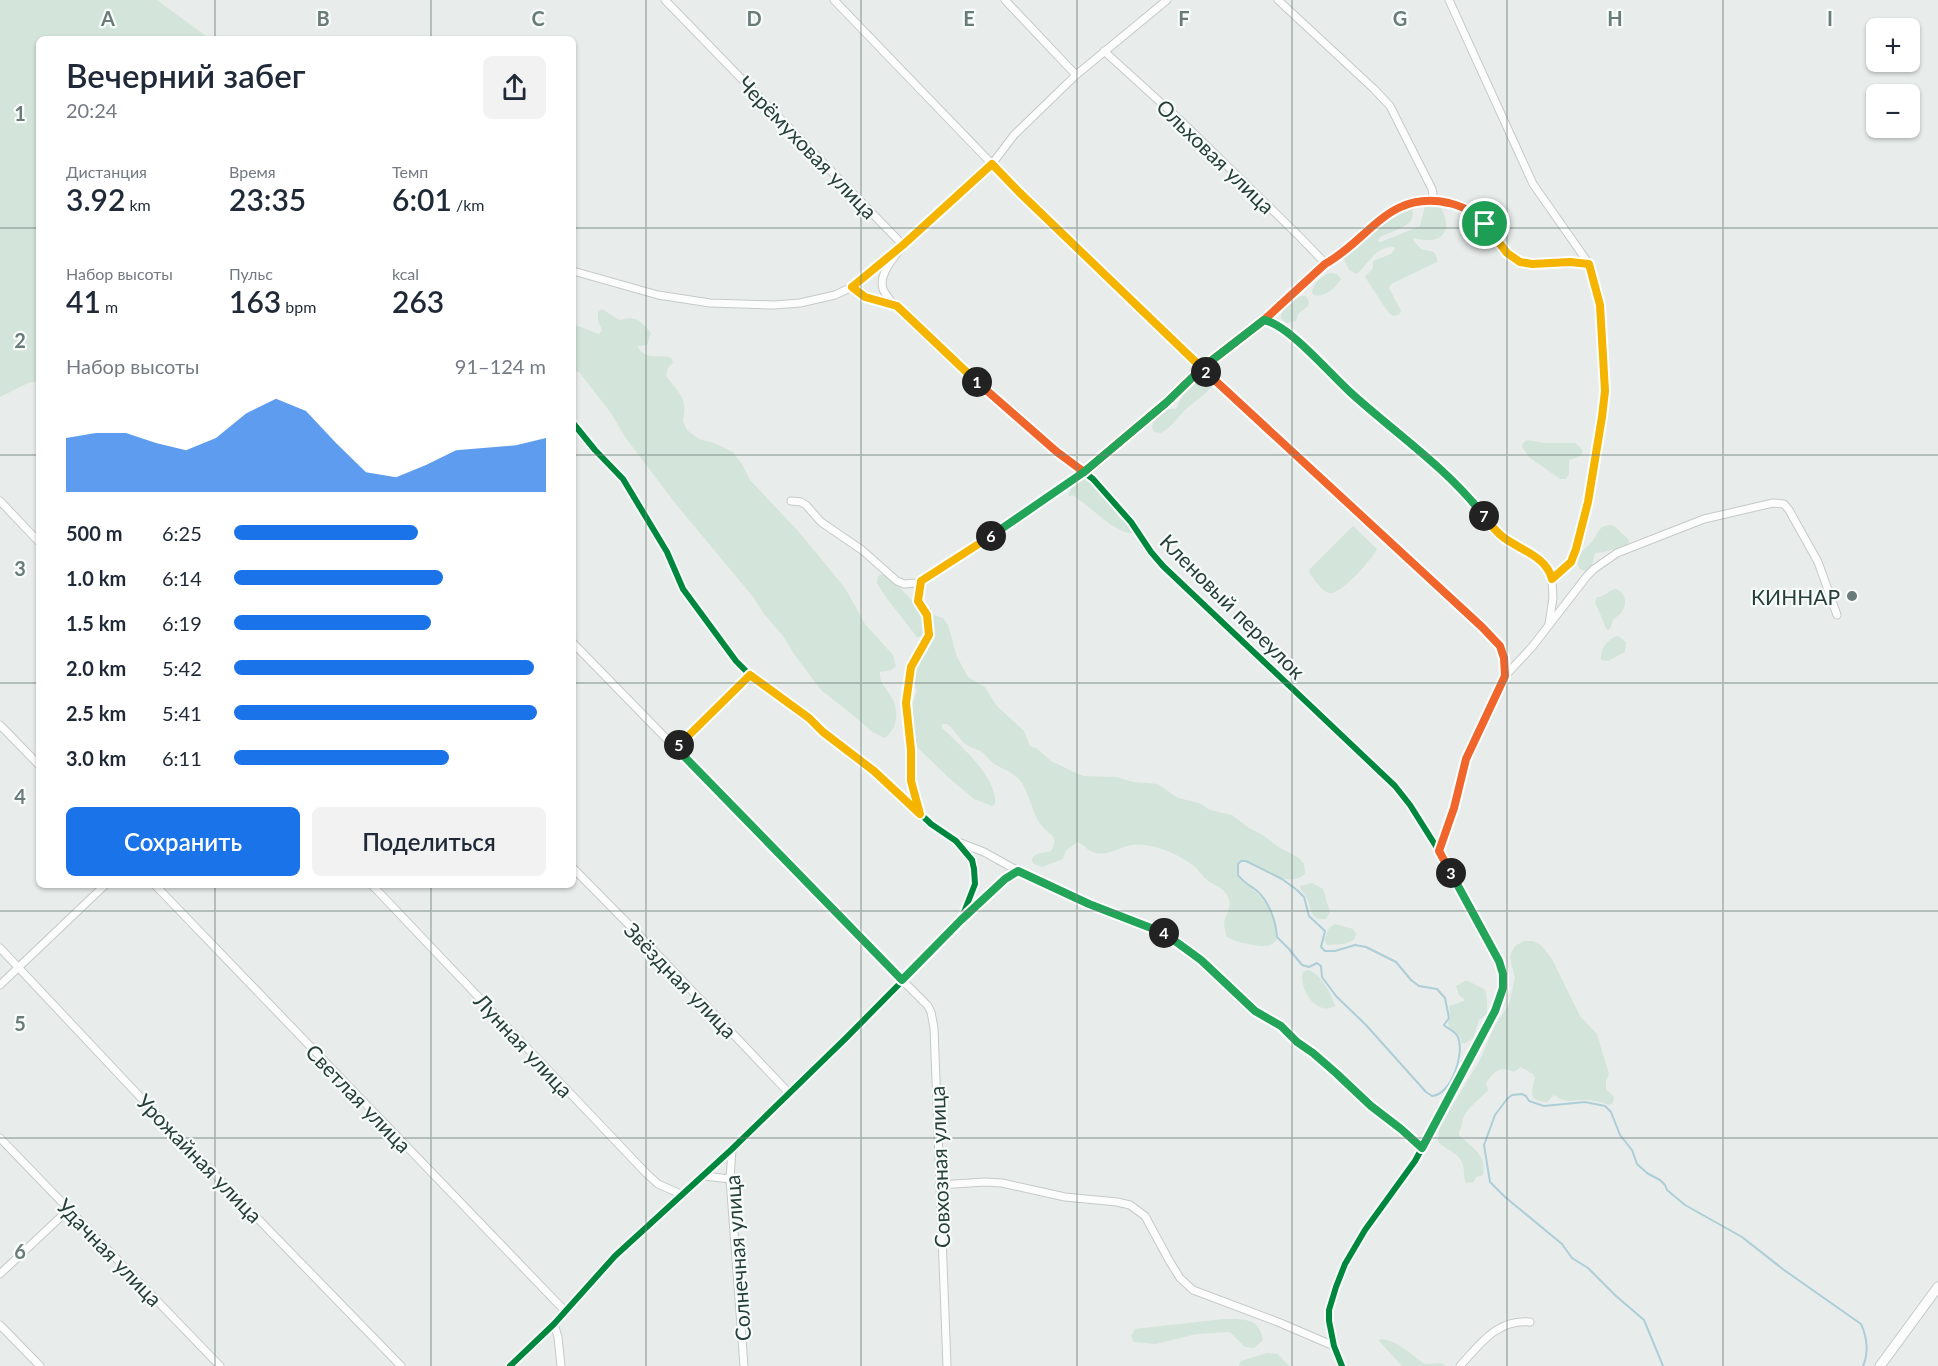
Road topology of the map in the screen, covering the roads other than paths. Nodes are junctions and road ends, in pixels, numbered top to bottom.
1 (665, 0) edge
2 (834, 0) edge
3 (1005, 0) edge
4 (1167, 0) edge
5 (1278, 0) edge
6 (1449, 0) edge
7 (1104, 51) junction
8 (1076, 75) junction
9 (992, 164) junction
10 (1430, 200) junction
11 (903, 245) junction
12 (1325, 264) junction
13 (1589, 264) junction
14 (576, 272) edge
15 (852, 287) junction
16 (894, 305) junction
17 (1264, 320) junction
18 (1202, 368) junction
19 (576, 427) edge
20 (1084, 472) junction
21 (0, 501) edge
22 (791, 501) dead end
23 (36, 539) edge
24 (1552, 579) junction
25 (921, 581) junction
26 (1838, 615) dead end
27 (1548, 626) junction
28 (576, 646) edge
29 (750, 675) junction
30 (1505, 676) junction
31 (0, 725) edge
32 (676, 748) junction
33 (36, 762) edge
34 (920, 814) junction
35 (956, 841) junction
36 (1439, 851) junction
37 (576, 871) edge
38 (1018, 871) junction
39 (102, 888) edge
40 (157, 888) edge
41 (375, 888) edge
42 (961, 920) junction
43 (0, 948) edge
44 (18, 967) junction
45 (902, 980) junction
46 (0, 986) edge
47 (789, 1093) junction
48 (0, 1138) edge
49 (1422, 1148) junction
50 (732, 1149) junction
51 (704, 1176) junction
52 (730, 1179) junction
53 (939, 1185) junction
54 (683, 1195) junction
55 (68, 1210) junction
56 (0, 1274) edge
57 (1938, 1287) edge
58 (565, 1311) junction
59 (1530, 1322) dead end
60 (554, 1324) junction
61 (0, 1326) edge
62 (1334, 1346) junction
63 (40, 1366) edge
64 (220, 1366) edge
65 (401, 1366) edge
66 (510, 1366) edge
67 (561, 1366) edge
68 (744, 1366) edge
69 (947, 1366) edge
70 (1342, 1366) edge
71 (1460, 1366) edge
72 (1881, 1366) edge

1 - 11 street, Черёмуховая улица
2 - 9 street
3 - 8 street
4 - 7 street
5 - 10 street
6 - 13 street
7 - 8 street
7 - 12 street, Ольховая улица
8 - 9 street
9 - 11 street
9 - 18 street
10 - 12 street
10 - 13 street
11 - 15 street
11 - 16 street
12 - 17 street
13 - 24 street
14 - 15 street
15 - 16 street, Кленовый переулок
16 - 20 street, Кленовый переулок
17 - 18 street
17 - 24 street
18 - 20 street
18 - 30 street
19 - 29 street
20 - 25 street
20 - 36 street, Кленовый переулок
21 - 23 street
22 - 25 street
24 - 27 street
25 - 34 street
26 - 27 street
27 - 30 street
28 - 32 street, Совхозная улица
29 - 32 street
29 - 34 street
30 - 36 street
31 - 33 street
32 - 45 street, Совхозная улица
34 - 35 street
35 - 38 street
35 - 42 street
36 - 49 street, Кленовый переулок
37 - 47 street, Звёздная улица
38 - 42 street
38 - 49 street
39 - 44 street
40 - 58 street, Светлая улица
41 - 54 street, Лунная улица
42 - 45 street
43 - 44 street, Урожайная улица
44 - 46 street
44 - 65 street, Урожайная улица
45 - 47 street
45 - 53 street, Совхозная улица
47 - 50 street
48 - 55 street, Удачная улица
49 - 62 street
50 - 51 street
50 - 52 street, Солнечная улица
51 - 52 street
51 - 54 street
52 - 68 street, Солнечная улица
53 - 62 street
53 - 69 street, Совхозная улица
54 - 58 street
55 - 56 street
55 - 64 street, Удачная улица
57 - 72 street
58 - 60 street
59 - 71 street
60 - 66 street
60 - 67 street
61 - 63 street
62 - 70 street

